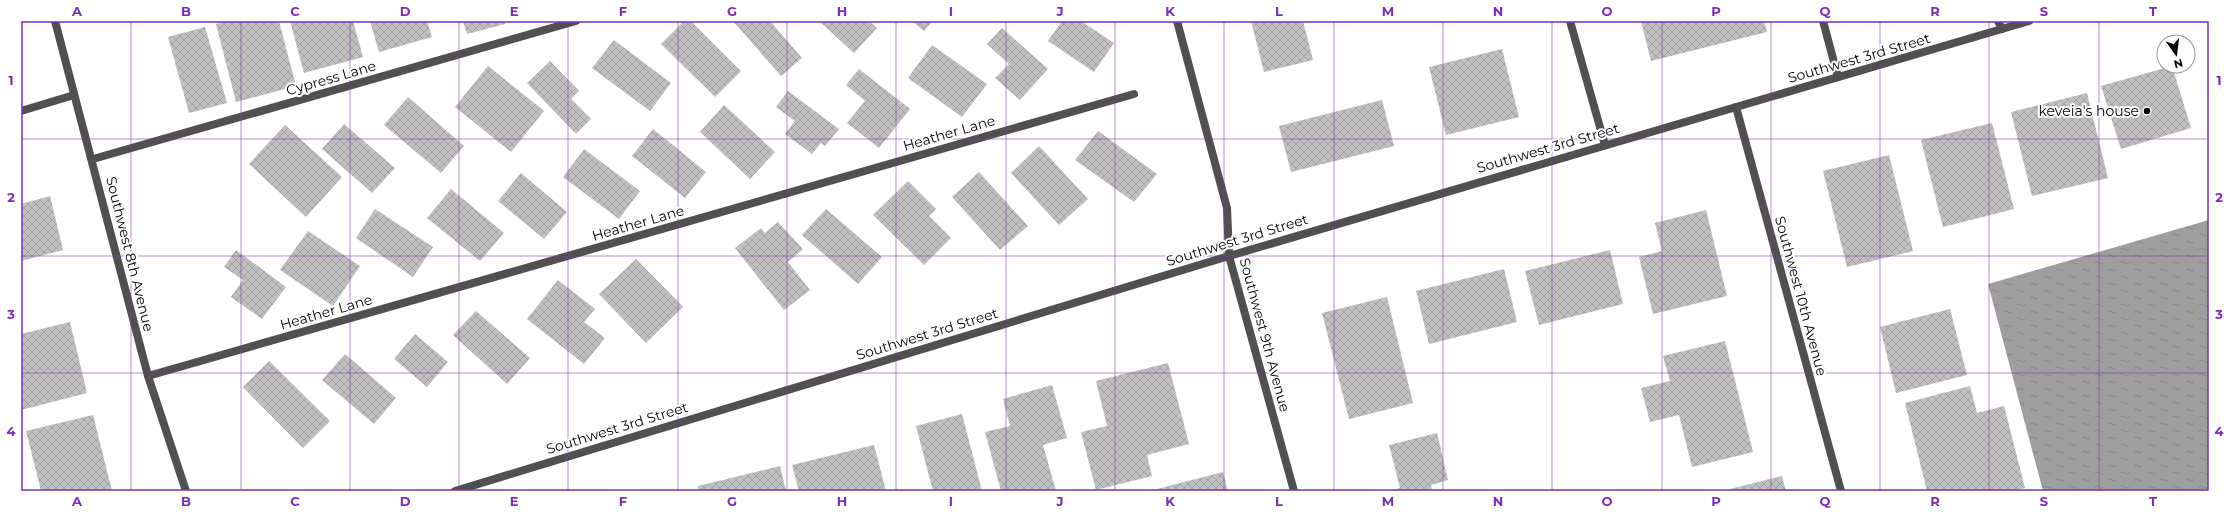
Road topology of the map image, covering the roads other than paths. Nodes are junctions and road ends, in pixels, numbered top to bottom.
1 (55, 21) edge
2 (576, 21) edge
3 (1177, 21) edge
4 (1570, 21) edge
5 (1823, 21) edge
6 (2029, 21) edge
7 (2000, 25) edge
8 (1838, 78) junction
9 (1134, 94) dead end
10 (74, 95) junction
11 (1736, 107) junction
12 (21, 111) edge
13 (1605, 144) junction
14 (93, 159) junction
15 (1229, 256) junction
16 (148, 376) junction
17 (186, 491) edge
18 (455, 491) edge
19 (1294, 491) edge
20 (1842, 491) edge

1 - 10 street, Southwest 8th Avenue
2 - 14 street, Cypress Lane
3 - 15 street, Southwest 9th Avenue
4 - 13 street
5 - 8 street
6 - 7 street, Southwest 3rd Street
7 - 8 street, Southwest 3rd Street
8 - 11 street, Southwest 3rd Street
9 - 16 street, Heather Lane
10 - 12 street
10 - 14 street, Southwest 8th Avenue
11 - 13 street, Southwest 3rd Street
11 - 20 street, Southwest 10th Avenue
13 - 15 street, Southwest 3rd Street
14 - 16 street, Southwest 8th Avenue
15 - 18 street, Southwest 3rd Street
15 - 19 street, Southwest 9th Avenue
16 - 17 street, Southwest 8th Avenue

